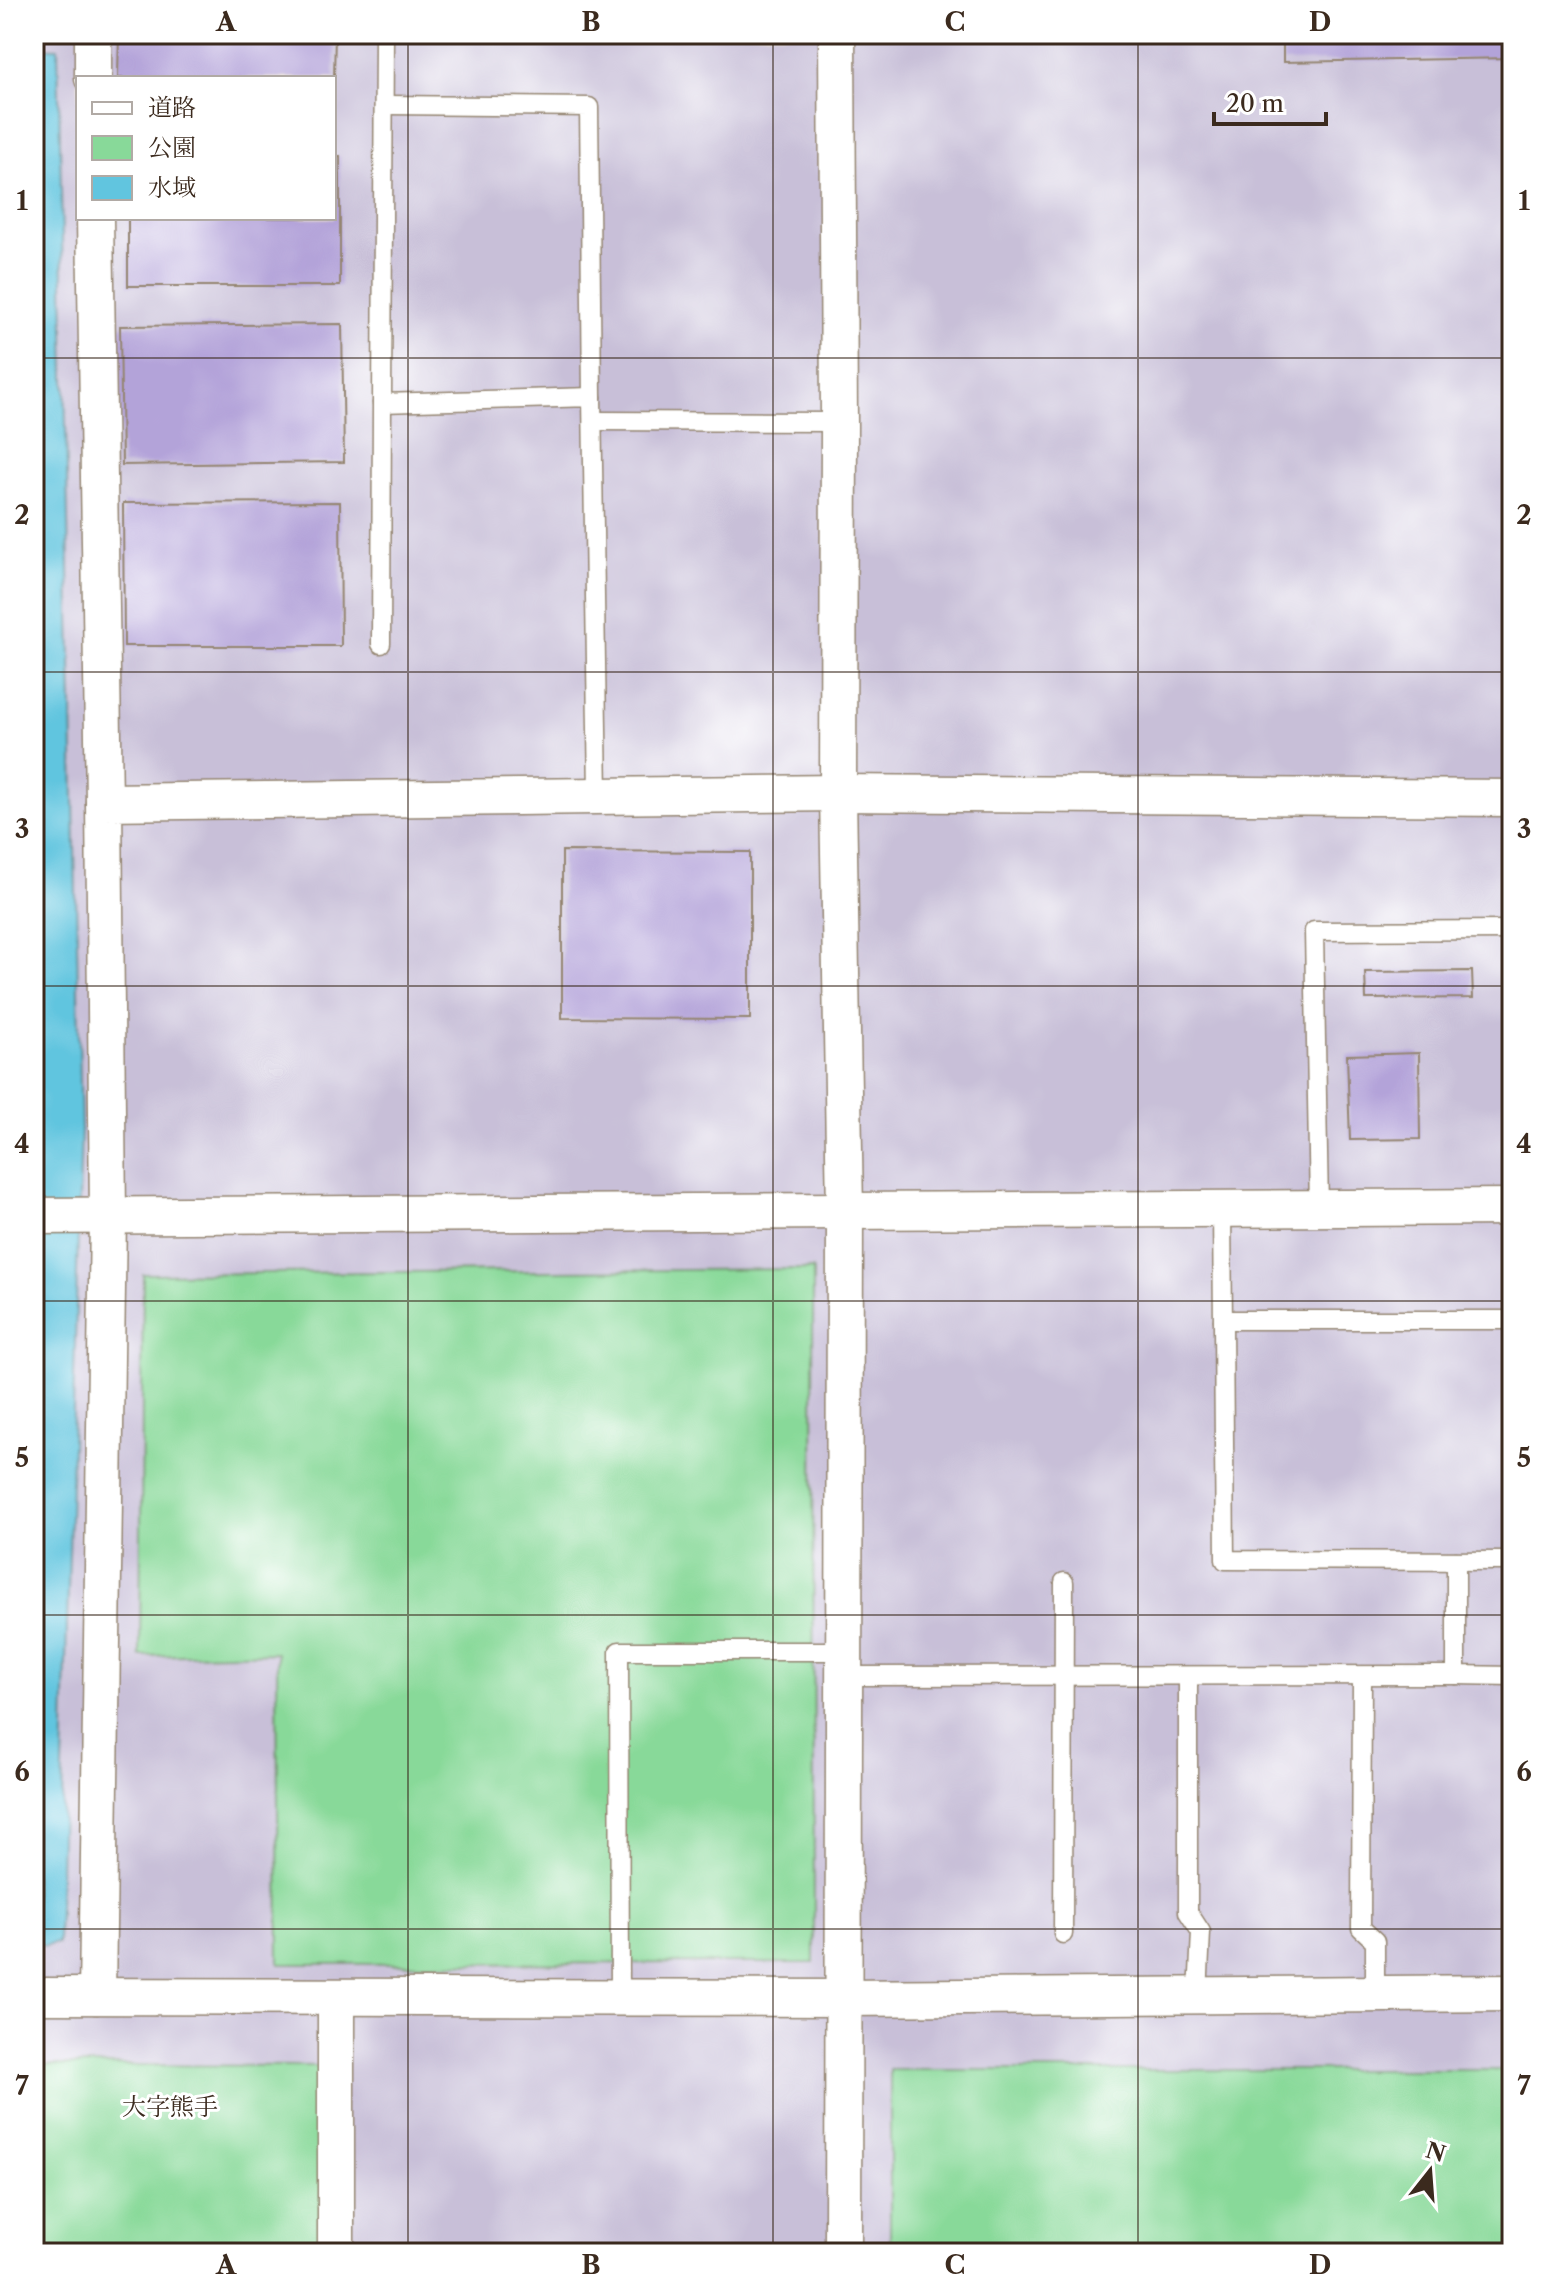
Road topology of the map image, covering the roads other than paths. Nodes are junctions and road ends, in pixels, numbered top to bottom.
1 (93, 34) edge
2 (384, 34) edge
3 (837, 34) edge
4 (93, 76) edge
5 (386, 105) junction
6 (95, 220) edge
7 (592, 397) junction
8 (382, 403) junction
9 (593, 421) junction
10 (839, 422) junction
11 (381, 644) dead end
12 (838, 793) junction
13 (598, 795) junction
14 (1512, 798) edge
15 (104, 802) junction
16 (1512, 930) edge
17 (1512, 1207) edge
18 (1319, 1208) junction
19 (1222, 1209) junction
20 (845, 1211) junction
21 (34, 1216) edge
22 (102, 1216) junction
23 (1223, 1320) junction
24 (1512, 1320) edge
25 (1456, 1561) junction
26 (1512, 1561) edge
27 (1064, 1582) dead end
28 (845, 1664) junction
29 (1456, 1675) junction
30 (1063, 1676) junction
31 (1188, 1676) junction
32 (1362, 1676) junction
33 (1512, 1676) edge
34 (1063, 1934) dead end
35 (1512, 1993) edge
36 (1375, 1994) junction
37 (1198, 1995) junction
38 (34, 1996) edge
39 (97, 1996) junction
40 (843, 1998) junction
41 (336, 1999) junction
42 (620, 1999) junction
43 (336, 2253) edge
44 (843, 2253) edge

1 - 4 street
2 - 5 lane
3 - 10 street
5 - 7 lane
5 - 8 lane
6 - 15 street
7 - 8 lane
7 - 9 lane
8 - 11 lane
9 - 10 lane
9 - 13 lane
10 - 12 street
12 - 13 street
12 - 14 street
12 - 20 street
13 - 15 street
15 - 22 street
16 - 18 lane
17 - 18 street
18 - 19 street
19 - 20 street
19 - 23 lane
20 - 22 street
20 - 28 street
21 - 22 street
22 - 39 street
23 - 24 lane
23 - 25 lane
25 - 26 lane
25 - 29 lane
27 - 30 lane
28 - 30 lane
28 - 40 street
28 - 42 lane
29 - 32 lane
29 - 33 lane
30 - 31 lane
30 - 34 lane
31 - 32 lane
31 - 37 lane
32 - 36 lane
35 - 36 street
36 - 37 street
37 - 40 street
38 - 39 street
39 - 41 street
40 - 42 street
40 - 44 street
41 - 42 street
41 - 43 street

